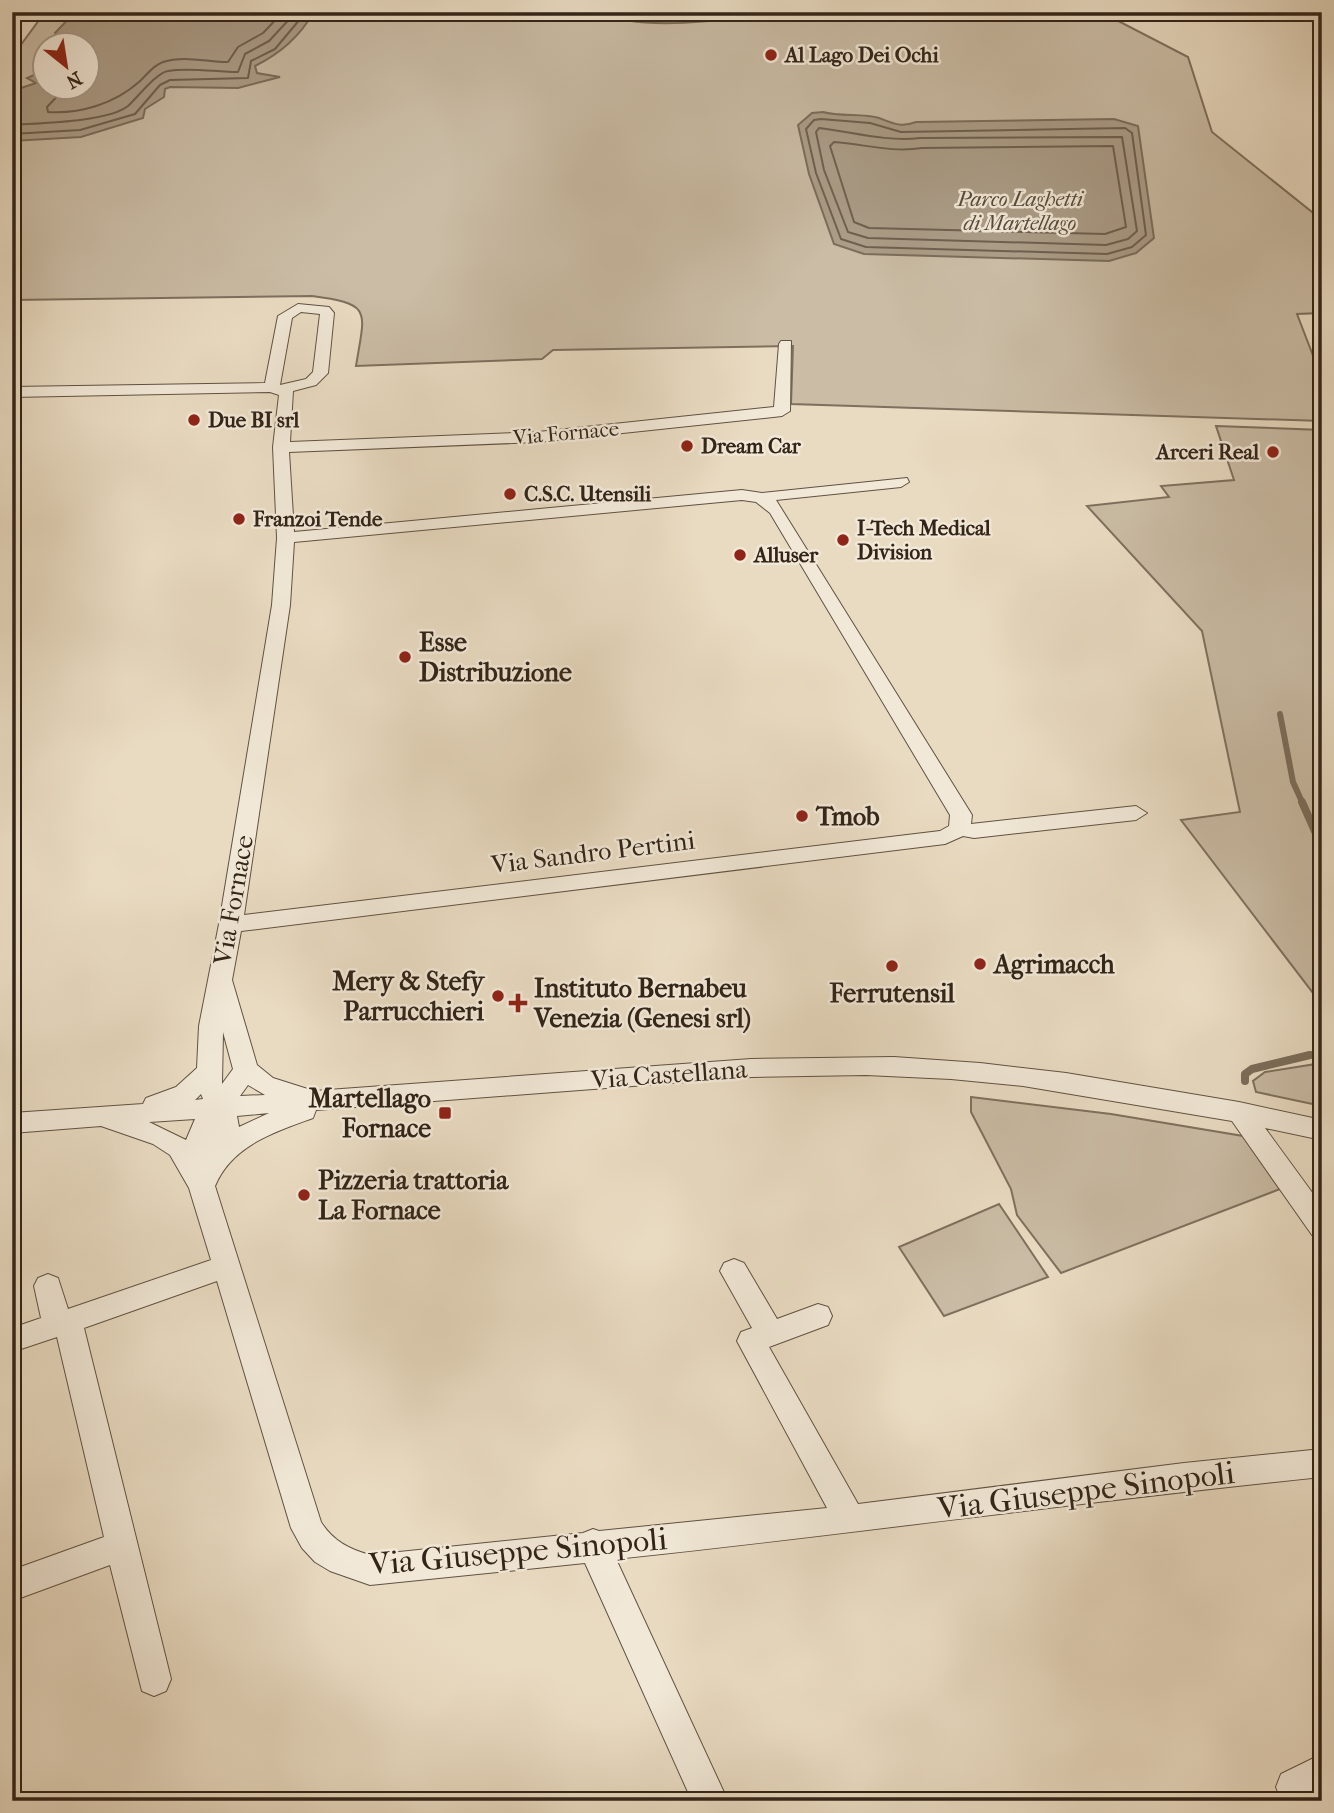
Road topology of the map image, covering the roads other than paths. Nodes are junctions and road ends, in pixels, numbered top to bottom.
1 (786, 344) dead end
2 (277, 388) junction
3 (12, 392) edge
4 (281, 447) junction
5 (901, 481) dead end
6 (763, 499) junction
7 (286, 538) junction
8 (1136, 813) dead end
9 (960, 829) junction
10 (231, 923) junction
11 (220, 977) junction
12 (246, 1070) junction
13 (208, 1073) junction
14 (352, 1100) junction
15 (220, 1108) junction
16 (1239, 1112) junction
17 (104, 1117) junction
18 (12, 1123) edge
19 (1322, 1130) edge
20 (223, 1149) junction
21 (196, 1175) junction
22 (1322, 1227) edge
23 (228, 1266) junction
24 (734, 1271) dead end
25 (48, 1286) dead end
26 (818, 1316) dead end
27 (63, 1322) junction
28 (771, 1333) junction
29 (12, 1340) edge
30 (1322, 1463) edge
31 (850, 1520) junction
32 (593, 1544) junction
33 (121, 1546) junction
34 (12, 1586) edge
35 (154, 1679) dead end
36 (710, 1801) edge

1 - 4 street, Via Fornace
2 - 2 street, Via Fornace
2 - 3 street, Via Fornace
2 - 4 street, Via Fornace
4 - 7 street, Via Fornace
5 - 6 street
6 - 7 street
6 - 9 street
7 - 10 street, Via Fornace
8 - 9 street, Via Sandro Pertini
9 - 10 street, Via Sandro Pertini
10 - 11 street, Via Fornace
11 - 12 street, Via Fornace
11 - 13 street, Via Fornace
12 - 14 street
12 - 15 street
13 - 15 street, Via Fornace
13 - 17 street
14 - 15 street, Via Castellana
14 - 16 street, Via Castellana
14 - 20 street
15 - 17 street, Via Castellana
15 - 20 street
15 - 21 street
16 - 19 street, Via Castellana
16 - 22 street
17 - 18 street, Via Castellana
17 - 21 street, Via Giuseppe Sinopoli
20 - 21 street
21 - 23 street, Via Giuseppe Sinopoli
23 - 27 street
23 - 32 street, Via Giuseppe Sinopoli
24 - 28 street
25 - 27 street
26 - 28 street
27 - 29 street
27 - 33 street
28 - 31 street
30 - 31 street, Via Giuseppe Sinopoli
31 - 32 street, Via Giuseppe Sinopoli
32 - 36 street
33 - 34 street
33 - 35 street

